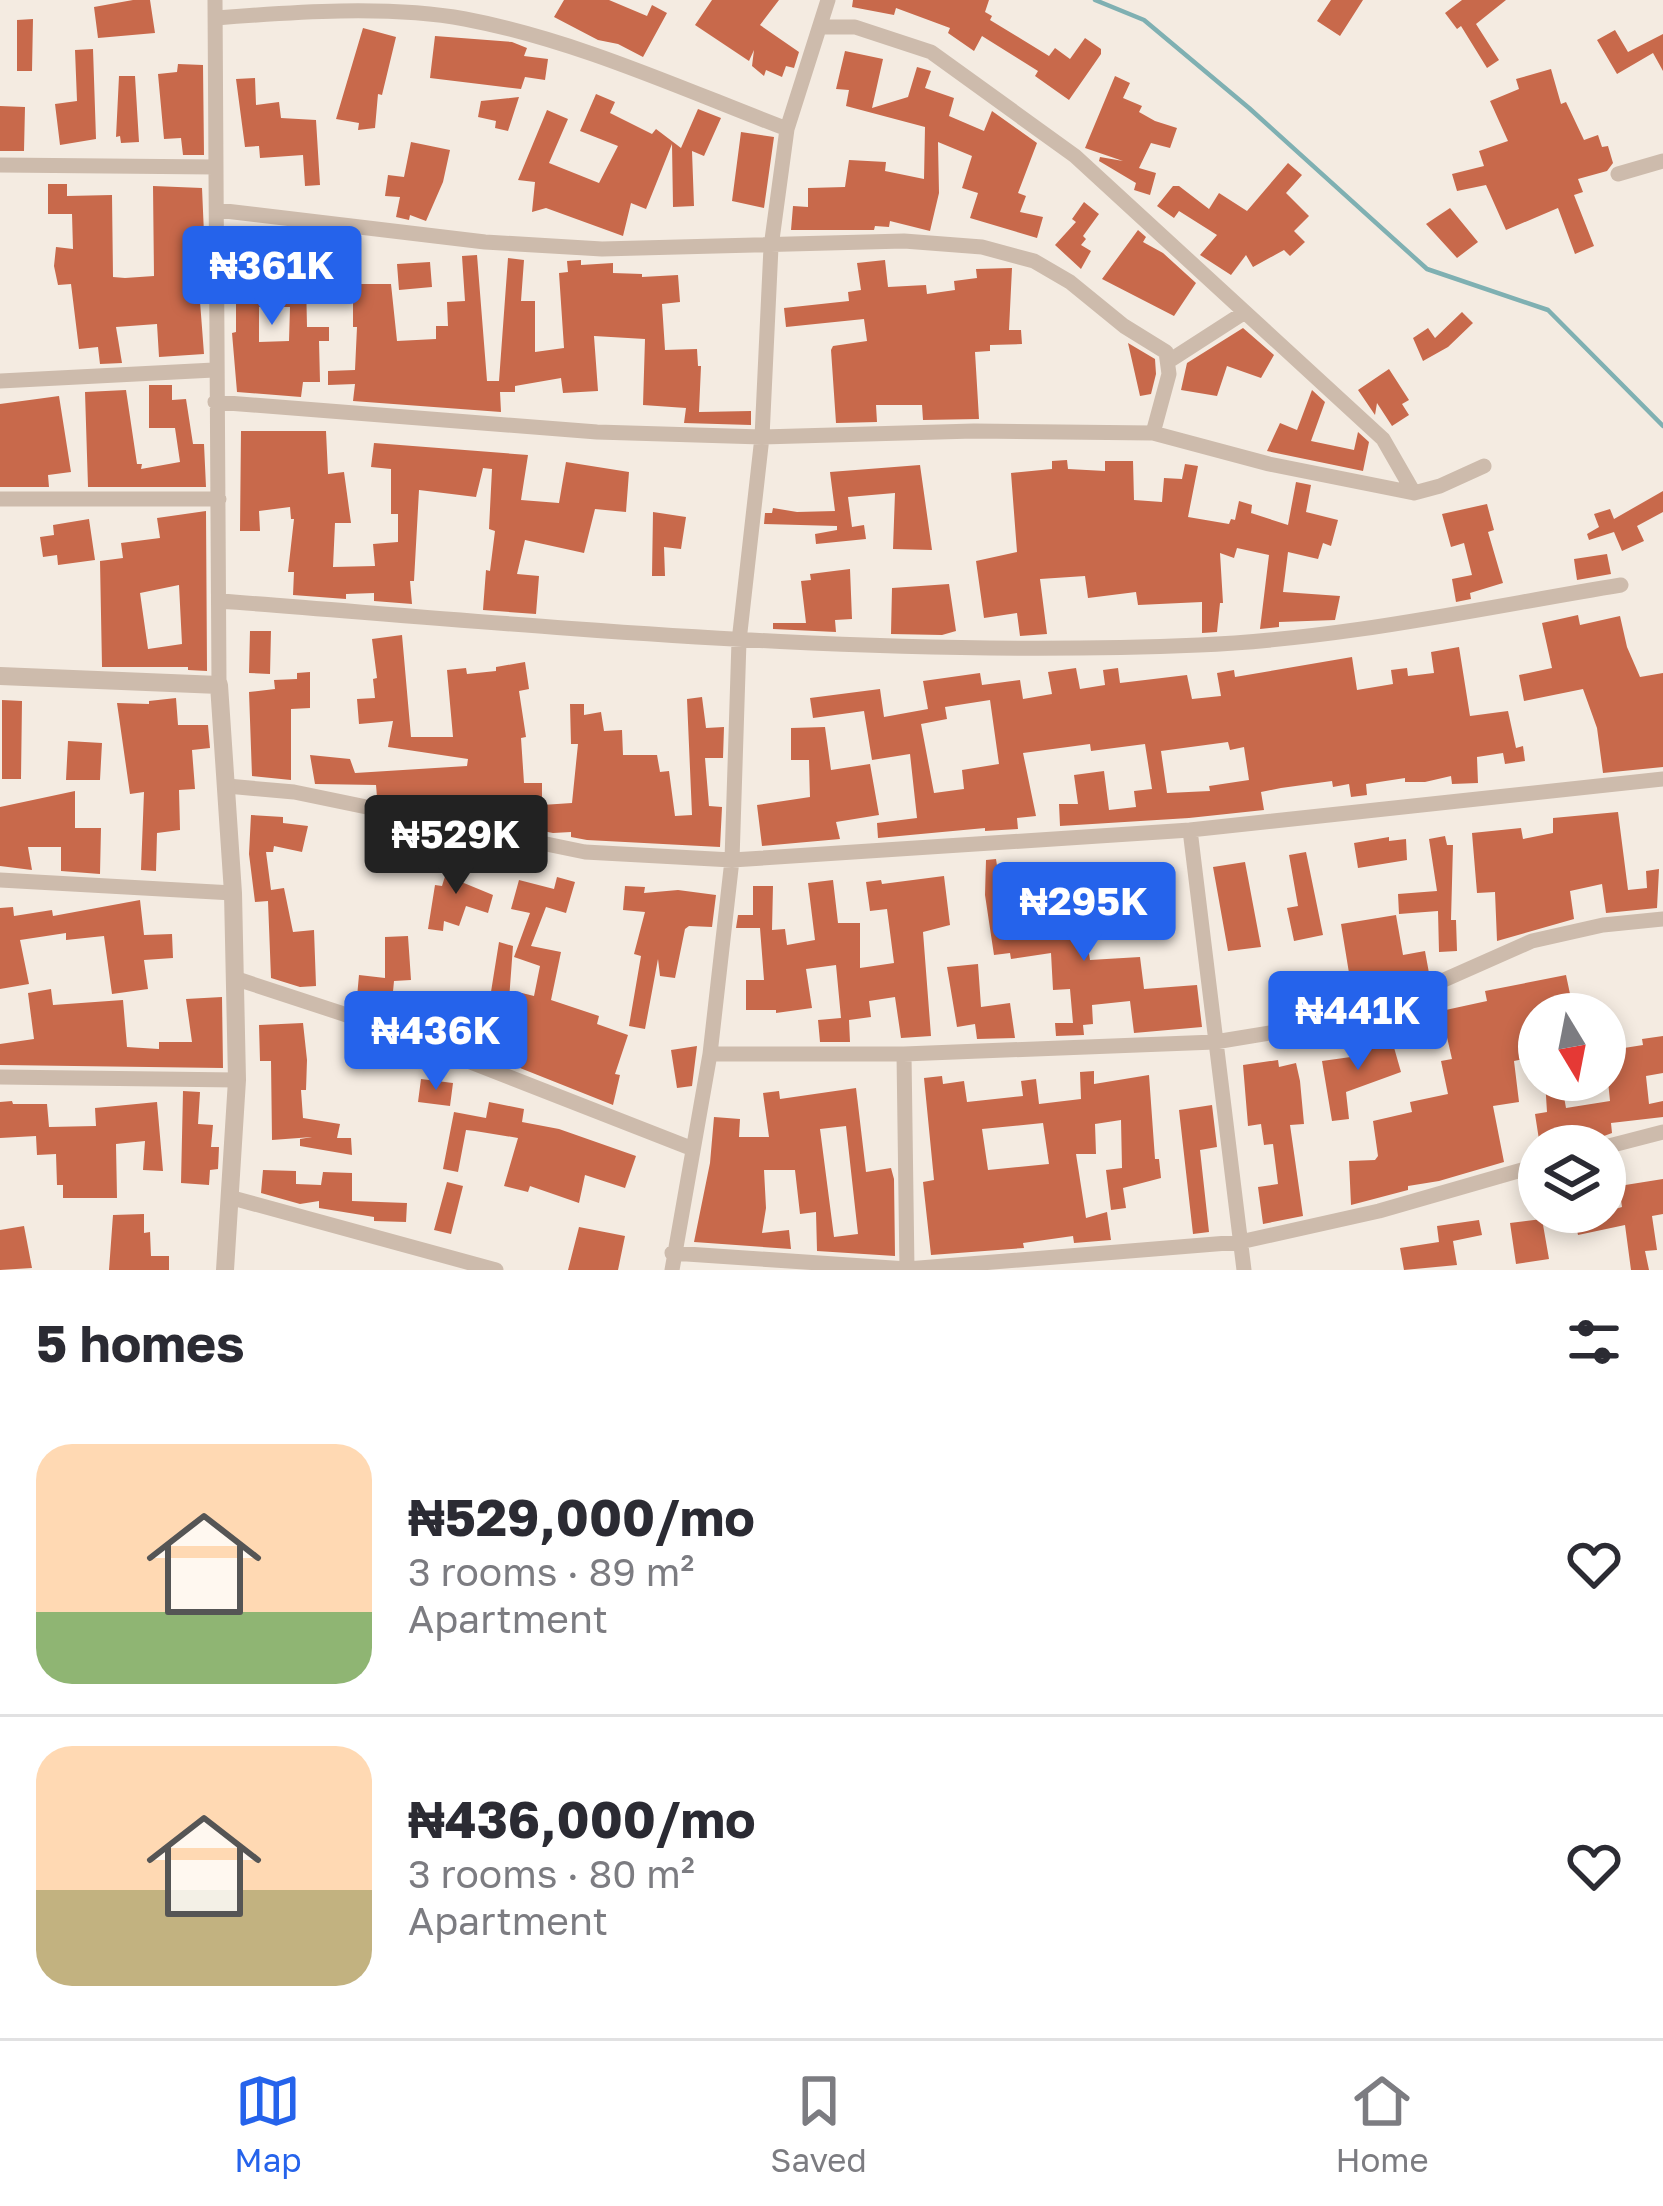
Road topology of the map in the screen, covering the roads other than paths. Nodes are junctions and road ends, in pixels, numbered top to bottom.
1 (828, 0) edge
2 (215, 9) edge
3 (820, 27) junction
4 (788, 129) junction
5 (1663, 161) edge
6 (0, 165) edge
7 (215, 166) junction
8 (1618, 174) dead end
9 (218, 210) junction
10 (771, 247) junction
11 (1245, 312) junction
12 (1169, 362) junction
13 (214, 370) junction
14 (0, 381) edge
15 (215, 402) junction
16 (1154, 434) junction
17 (762, 437) junction
18 (1484, 466) dead end
19 (1414, 493) junction
20 (0, 499) edge
21 (219, 499) junction
22 (1621, 585) dead end
23 (220, 601) junction
24 (739, 641) junction
25 (0, 676) edge
26 (219, 686) junction
27 (1663, 779) edge
28 (227, 786) junction
29 (1190, 830) junction
30 (731, 860) junction
31 (0, 880) edge
32 (233, 893) junction
33 (1663, 919) edge
34 (234, 977) junction
35 (1215, 1042) junction
36 (710, 1054) junction
37 (904, 1054) junction
38 (0, 1077) edge
39 (238, 1080) junction
40 (1663, 1132) edge
41 (1626, 1142) edge
42 (693, 1149) junction
43 (1518, 1172) edge
44 (229, 1197) junction
45 (1240, 1242) junction
46 (672, 1261) edge
47 (225, 1270) edge
48 (496, 1270) edge
49 (907, 1270) edge
50 (1244, 1270) edge

1 - 3 street
2 - 4 street
2 - 7 street
3 - 4 street
3 - 11 street
4 - 10 street
5 - 8 street
6 - 7 street
7 - 9 street
9 - 10 street
9 - 13 street
10 - 12 street
10 - 17 street
11 - 12 street
11 - 19 street
12 - 16 street
13 - 14 street
13 - 15 street
15 - 17 street
15 - 21 street
16 - 17 street
16 - 19 street
17 - 24 street
18 - 19 street
20 - 21 street
21 - 23 street
22 - 24 street
23 - 24 street
23 - 26 street
24 - 30 street
25 - 26 street
26 - 28 street
27 - 29 street
28 - 30 street
28 - 32 street
29 - 30 street
29 - 35 street
30 - 36 street
31 - 32 street
32 - 34 street
33 - 35 street
34 - 39 street
34 - 42 street
35 - 37 street
35 - 45 street
36 - 37 street
36 - 42 street
37 - 49 street
38 - 39 street
39 - 44 street
40 - 41 street
42 - 46 street
43 - 45 street
44 - 47 street
44 - 48 street
45 - 49 street
45 - 50 street
46 - 49 street

